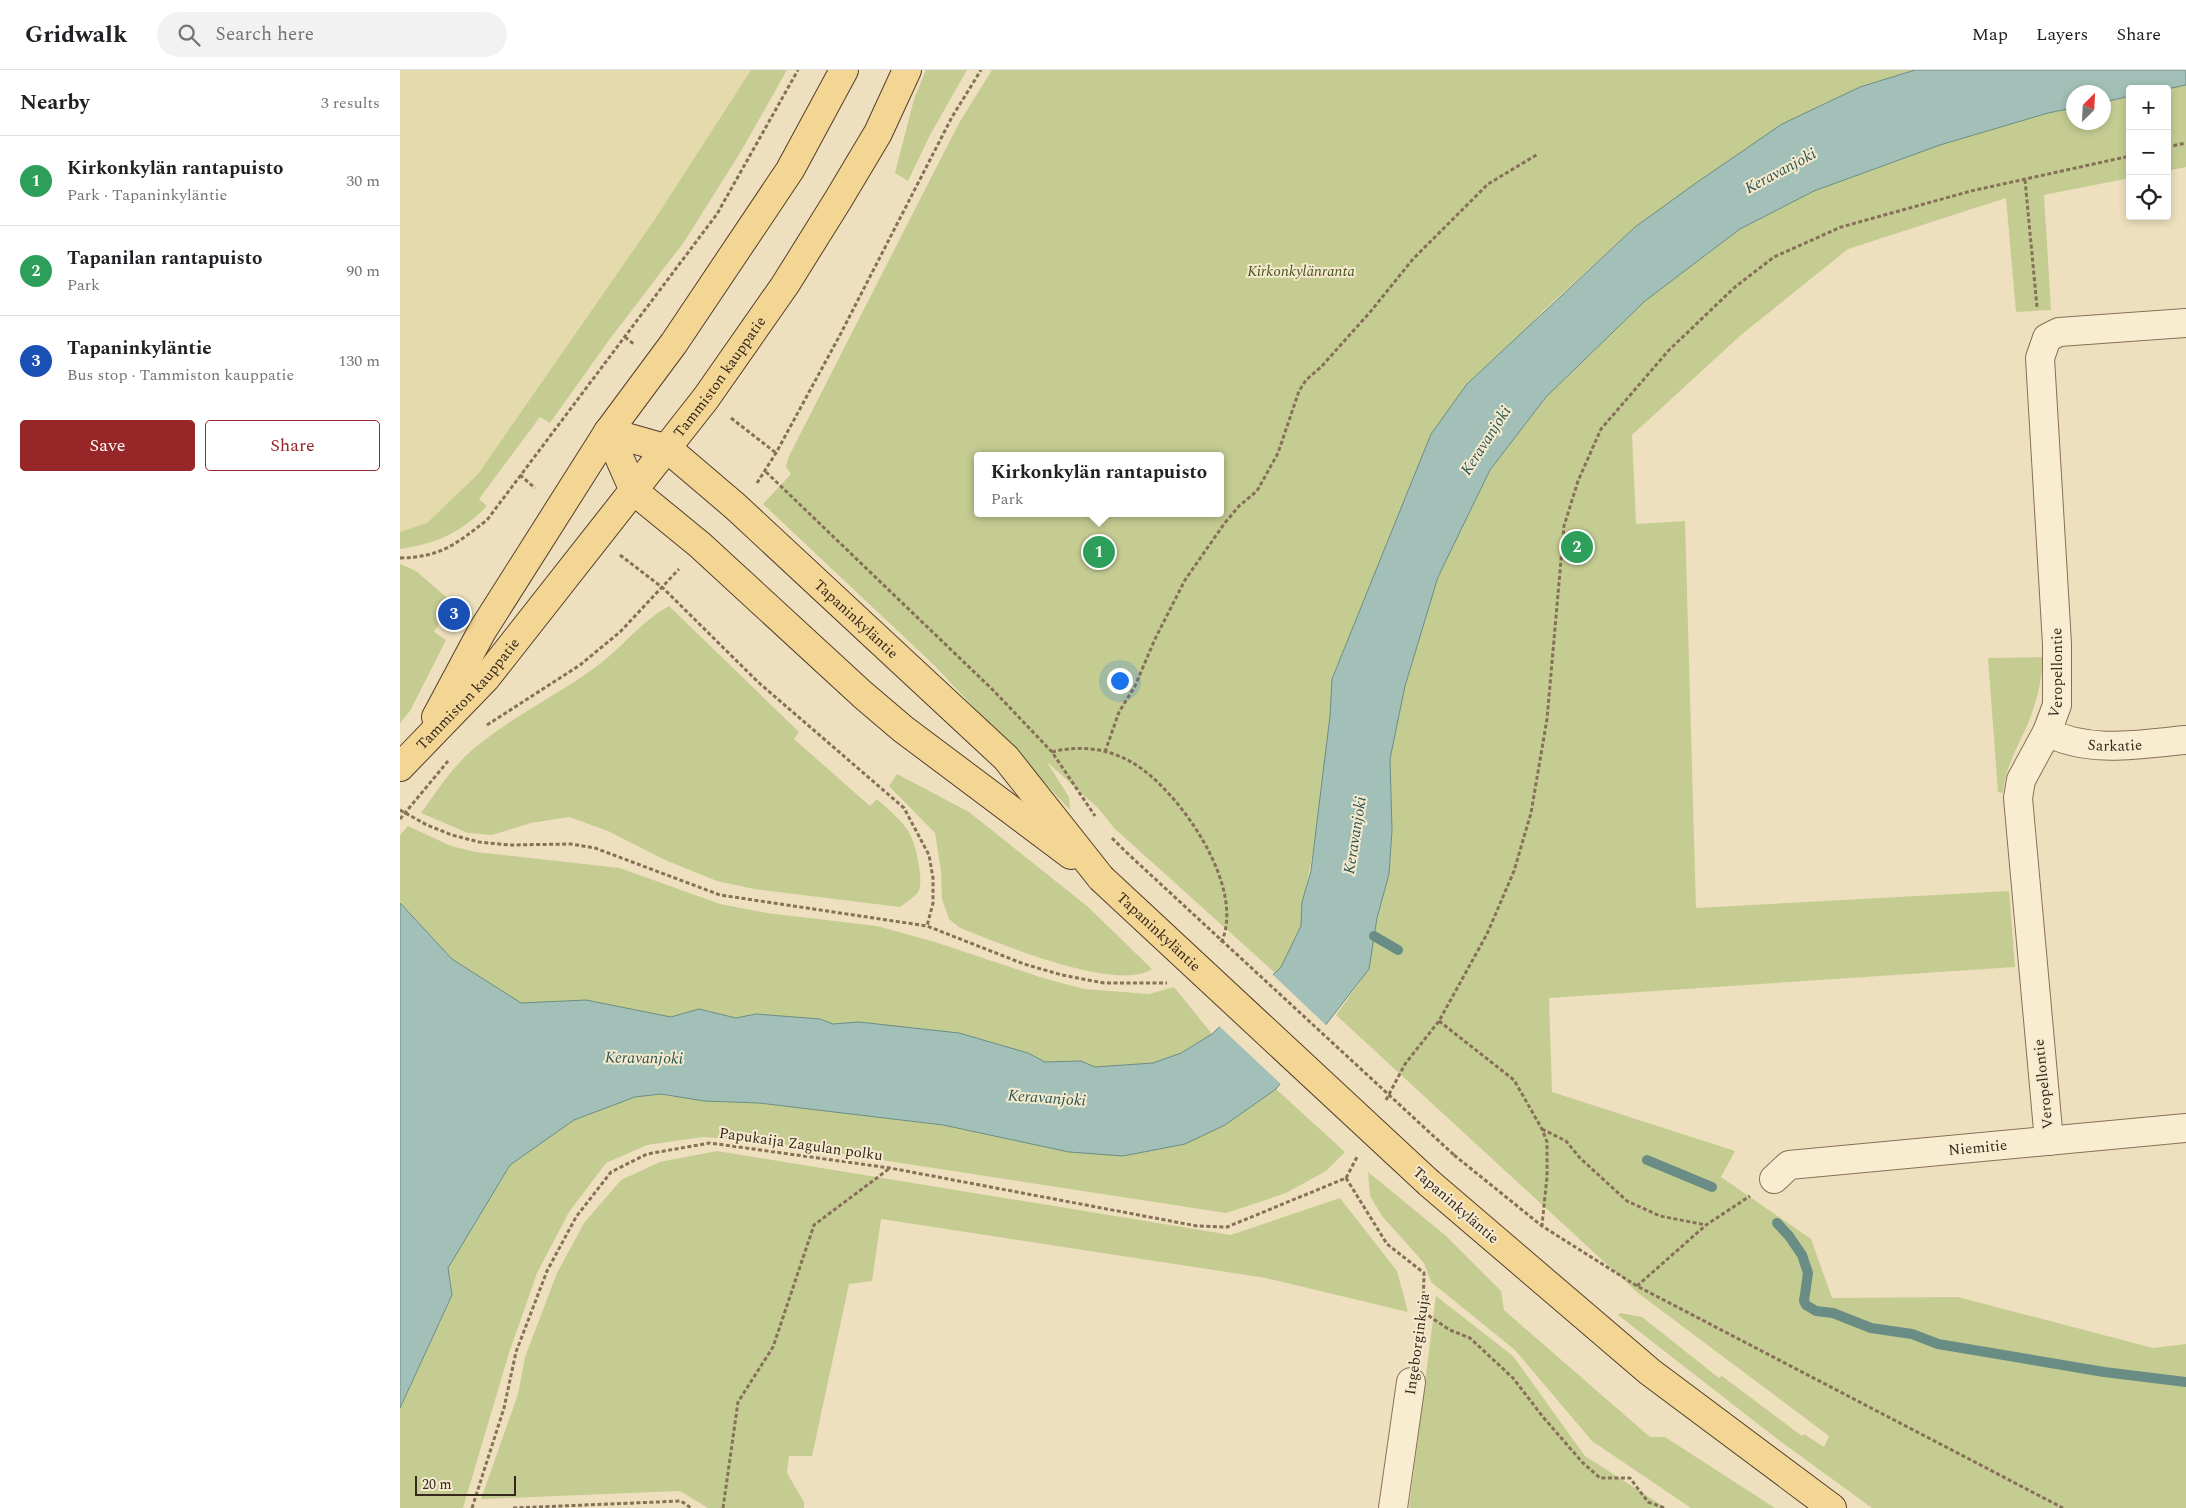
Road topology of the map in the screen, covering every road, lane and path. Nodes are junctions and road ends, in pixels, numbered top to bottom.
1 (798, 70) edge
2 (844, 70) edge
3 (907, 70) edge
4 (981, 70) edge
5 (2186, 143) edge
6 (2171, 146) edge
7 (1538, 154) dead end
8 (2126, 157) edge
9 (2026, 180) junction
10 (2186, 322) edge
11 (2047, 338) junction
12 (608, 432) junction
13 (668, 449) junction
14 (634, 491) junction
15 (400, 558) edge
16 (482, 729) dead end
17 (2047, 732) junction
18 (424, 740) junction
19 (2186, 740) edge
20 (1052, 752) junction
21 (1105, 752) junction
22 (455, 754) dead end
23 (400, 767) edge
24 (400, 810) edge
25 (400, 819) edge
26 (1098, 821) dead end
27 (1109, 835) dead end
28 (1202, 838) dead end
29 (1101, 878) junction
30 (927, 926) junction
31 (979, 946) dead end
32 (1439, 1021) junction
33 (1385, 1102) dead end
34 (2186, 1128) edge
35 (1542, 1129) junction
36 (2049, 1141) junction
37 (1359, 1153) dead end
38 (890, 1168) junction
39 (1346, 1178) junction
40 (1774, 1179) joint
41 (1542, 1226) junction
42 (1706, 1226) junction
43 (1637, 1286) junction
44 (1423, 1312) junction
45 (1411, 1382) joint
46 (472, 1508) edge
47 (513, 1508) edge
48 (691, 1508) edge
49 (723, 1508) edge
50 (1393, 1508) edge
51 (1665, 1508) edge
52 (1832, 1508) edge
53 (2063, 1508) edge

1 - 15 path
2 - 12 main road, Tammiston kauppatie
3 - 13 main road, Tammiston kauppatie
4 - 20 path
5 - 6 path
7 - 21 path
8 - 9 path
9 - 11 path
9 - 32 path
10 - 11 street
11 - 17 street, Veropellontie
12 - 13 main road, Tapaninkyläntie
12 - 14 main road, Tapaninkyläntie
12 - 18 main road, Tammiston kauppatie
13 - 14 main road, Tammiston kauppatie
13 - 29 main road, Tapaninkyläntie
14 - 18 main road, Tammiston kauppatie
14 - 29 main road, Tapaninkyläntie
16 - 30 path
17 - 19 street, Sarkatie
17 - 36 street, Veropellontie
18 - 23 main road
20 - 21 path
20 - 26 path
21 - 28 path
22 - 25 path, bridge
24 - 30 path
27 - 41 path, bridge
29 - 52 main road, Tapaninkyläntie, bridge
30 - 31 path
32 - 33 path
32 - 35 path
34 - 36 street, Niemitie
35 - 41 path
35 - 42 path
36 - 40 street, Niemitie
37 - 39 path
38 - 39 path, Papukaija Zagulan polku
38 - 46 path, Papukaija Zagulan polku
38 - 49 path
39 - 44 path, Ingeborginkuja
40 - 42 path
41 - 43 path
42 - 43 path
43 - 53 path
44 - 45 path, Ingeborginkuja
44 - 51 path
45 - 50 street, Ingeborginkuja
47 - 48 path

